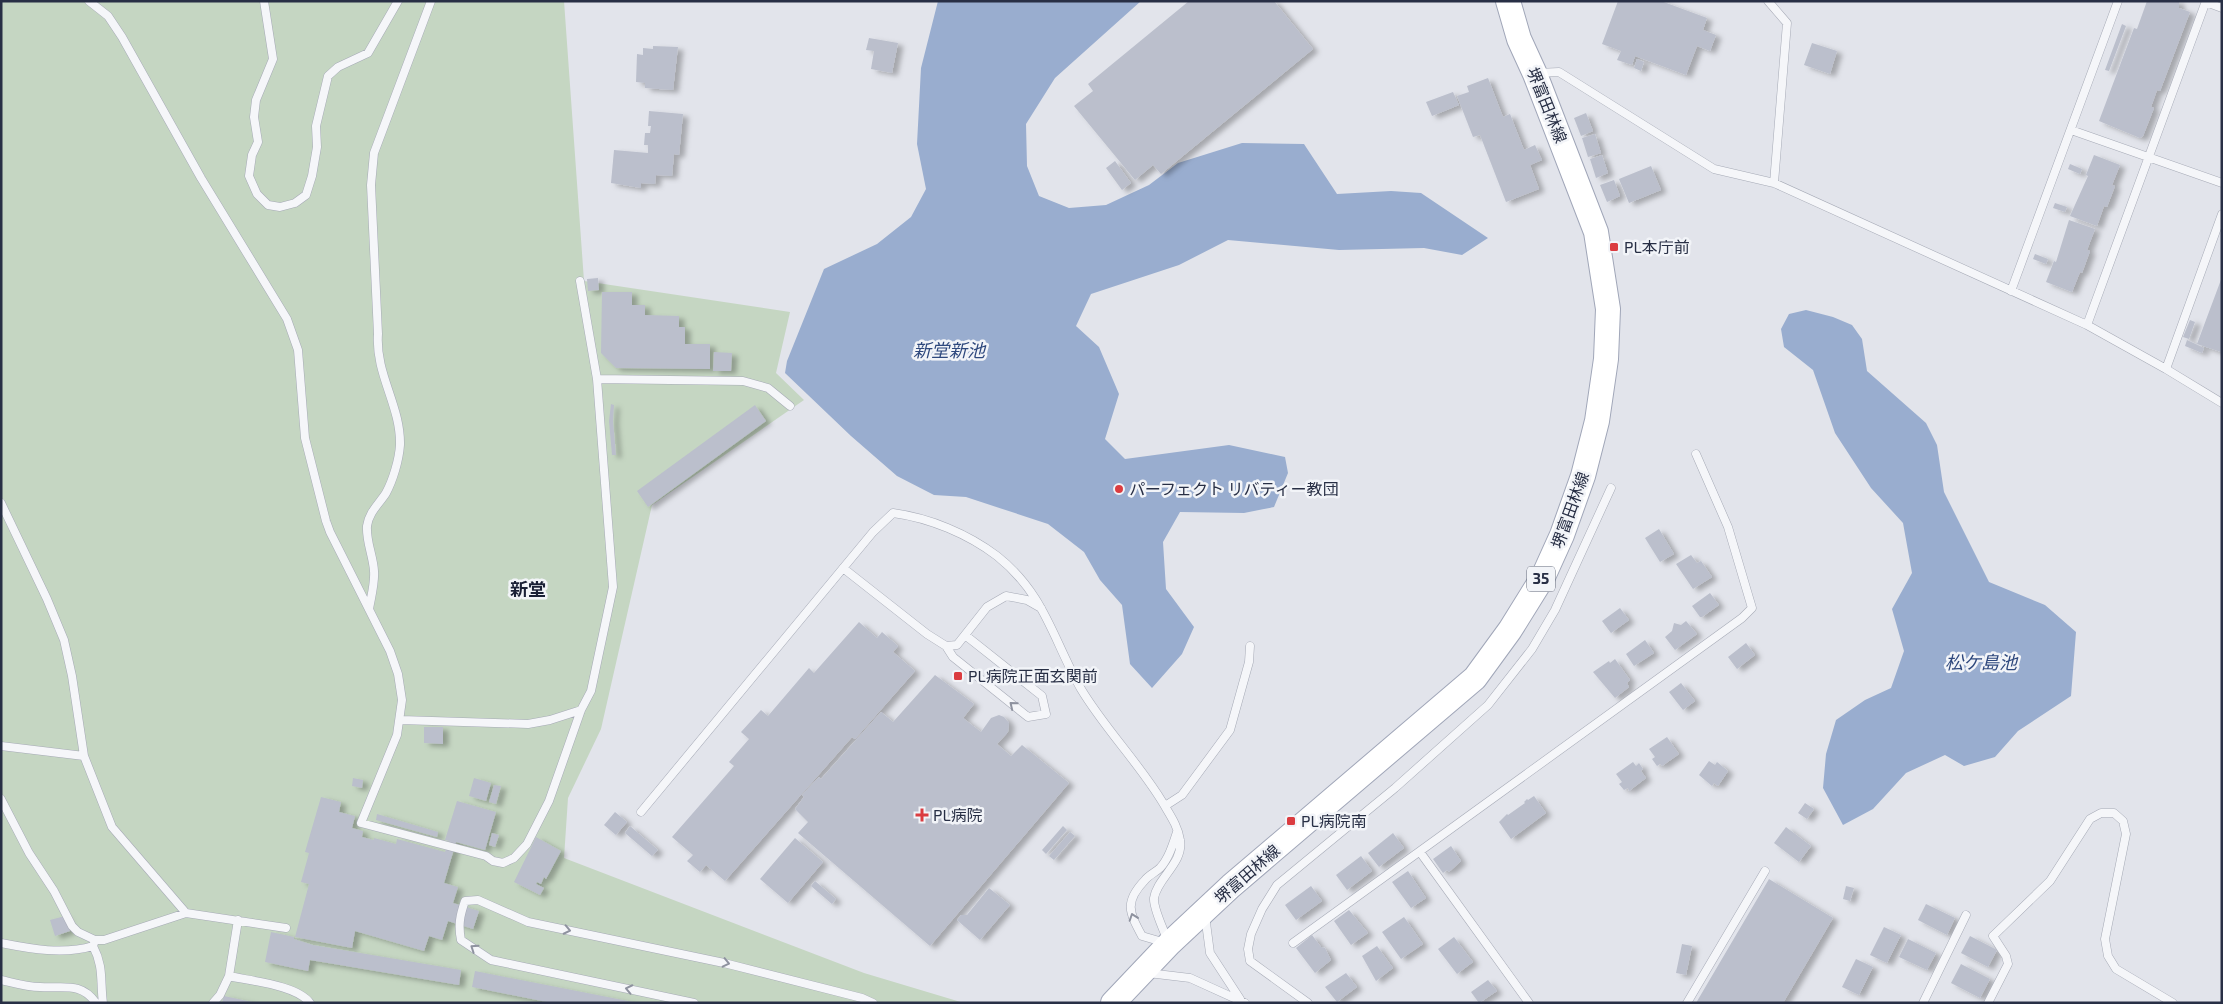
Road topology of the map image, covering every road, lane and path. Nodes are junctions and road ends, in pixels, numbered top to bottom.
1 (89, 1) edge
2 (264, 1) edge
3 (398, 1) edge
4 (431, 1) edge
5 (1508, 1) edge
6 (1768, 1) edge
7 (2118, 1) edge
8 (2206, 2) edge
9 (2222, 8) edge
10 (1535, 74) junction
11 (2070, 130) junction
12 (2148, 157) junction
13 (1774, 183) junction
14 (2222, 183) edge
15 (2222, 214) edge
16 (580, 281) dead end
17 (2011, 292) junction
18 (2086, 325) junction
19 (2166, 368) junction
20 (596, 379) junction
21 (2222, 404) edge
22 (790, 406) dead end
23 (1696, 454) dead end
24 (1611, 488) dead end
25 (1, 503) edge
26 (843, 568) junction
27 (369, 609) junction
28 (1043, 609) junction
29 (965, 636) junction
30 (946, 646) junction
31 (1250, 646) dead end
32 (581, 710) junction
33 (401, 720) junction
34 (1, 746) edge
35 (84, 756) junction
36 (1, 799) edge
37 (1165, 806) junction
38 (641, 812) dead end
39 (1177, 832) junction
40 (1420, 852) junction
41 (1765, 871) dead end
42 (1205, 911) junction
43 (186, 913) junction
44 (1966, 915) dead end
45 (238, 920) junction
46 (286, 928) dead end
47 (1, 943) edge
48 (94, 943) junction
49 (1293, 943) dead end
50 (1169, 944) junction
51 (1143, 972) junction
52 (229, 976) junction
53 (1, 980) edge
54 (1243, 1001) edge
55 (96, 1003) edge
56 (103, 1003) edge
57 (213, 1003) edge
58 (310, 1003) edge
59 (694, 1003) edge
60 (873, 1003) edge
61 (1113, 1003) edge
62 (1308, 1003) edge
63 (1528, 1003) edge
64 (1688, 1003) edge
65 (1923, 1003) edge
66 (1988, 1003) edge
67 (2173, 1003) edge

1 - 27 lane
2 - 3 lane
4 - 27 lane
5 - 10 main road, 堺富田林線 / 35
6 - 13 lane
7 - 11 lane
8 - 9 lane
8 - 12 lane
10 - 13 lane
10 - 42 main road, 堺富田林線 / 35
11 - 12 lane
11 - 17 lane
12 - 14 lane
12 - 18 lane
13 - 17 lane
15 - 19 lane
16 - 20 lane
17 - 18 lane
18 - 19 lane
19 - 21 lane
20 - 22 lane
20 - 32 lane
23 - 40 lane
24 - 62 lane
25 - 35 lane
26 - 28 lane
26 - 30 lane
26 - 38 lane
27 - 33 lane
28 - 29 lane
28 - 37 lane
29 - 30 lane
29 -> 30 lane
31 - 37 lane
32 - 33 lane
32 - 33 lane
34 - 35 lane
35 - 43 lane
36 - 48 lane
37 - 39 lane
39 - 50 lane
50 -> 39 lane
40 - 49 lane
40 - 63 lane
41 - 64 lane
42 - 50 main road, 堺富田林線 / 35
42 - 54 lane
43 - 45 lane
43 - 48 lane
44 - 65 lane
45 - 46 lane
45 - 52 lane
47 - 48 lane
48 - 56 lane
50 - 51 main road, 堺富田林線 / 35
51 - 54 lane
51 - 61 main road, 堺富田林線 / 35
52 - 57 lane
52 - 58 lane
53 - 55 lane
59 -> 60 lane
66 - 67 lane

